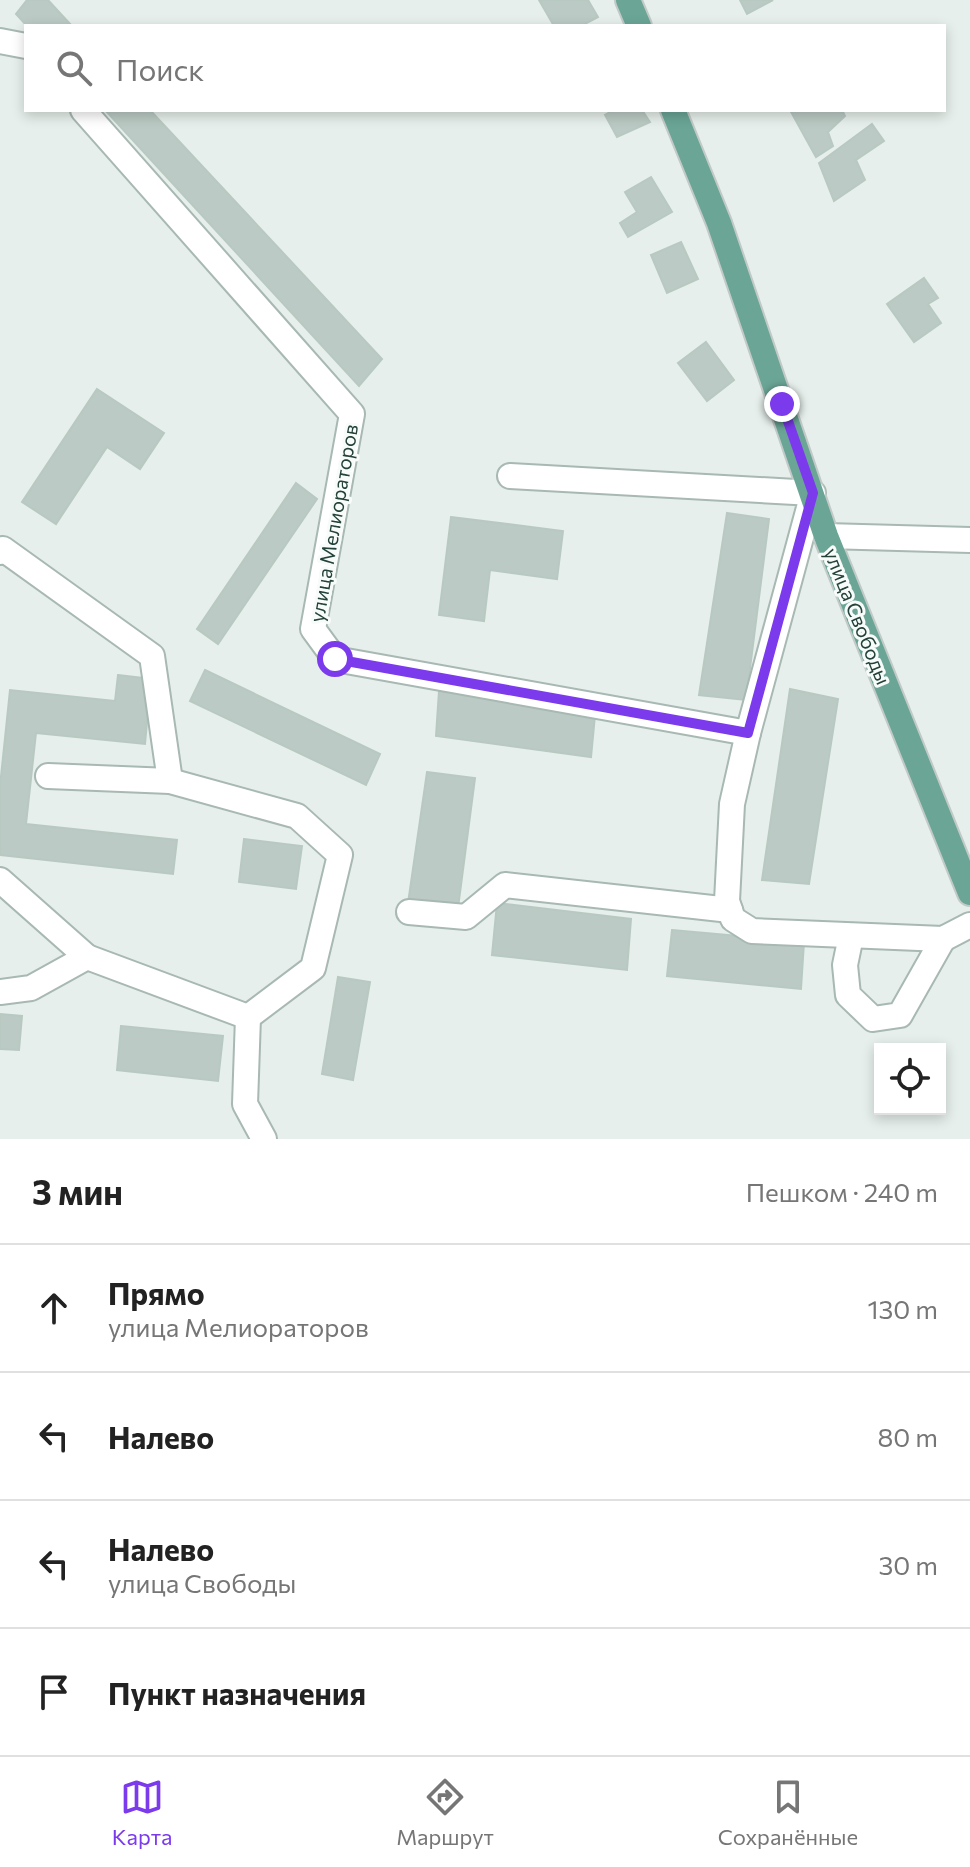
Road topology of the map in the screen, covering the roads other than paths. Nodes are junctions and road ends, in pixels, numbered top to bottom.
1 (628, 0) edge
2 (638, 24) edge
3 (0, 41) edge
4 (24, 46) edge
5 (85, 112) edge
6 (674, 112) edge
7 (510, 476) dead end
8 (813, 493) junction
9 (826, 536) junction
10 (970, 540) edge
11 (0, 552) edge
12 (748, 733) junction
13 (48, 776) dead end
14 (170, 781) junction
15 (0, 880) edge
16 (970, 893) edge
17 (730, 910) junction
18 (409, 912) dead end
19 (970, 925) edge
20 (851, 936) junction
21 (943, 939) junction
22 (87, 957) junction
23 (0, 992) edge
24 (248, 1017) junction
25 (264, 1139) edge

1 - 2 main road
3 - 4 street
5 - 12 street, улица Мелиораторов
6 - 8 main road, улица Свободы
7 - 8 street
8 - 9 main road, улица Свободы
8 - 12 street
9 - 10 street
9 - 16 main road, улица Свободы
11 - 14 street
12 - 17 street
13 - 14 street
14 - 24 street
15 - 22 street
17 - 18 street
17 - 20 street
19 - 21 street
20 - 21 street
20 - 21 street
22 - 23 street
22 - 24 street
24 - 25 street

